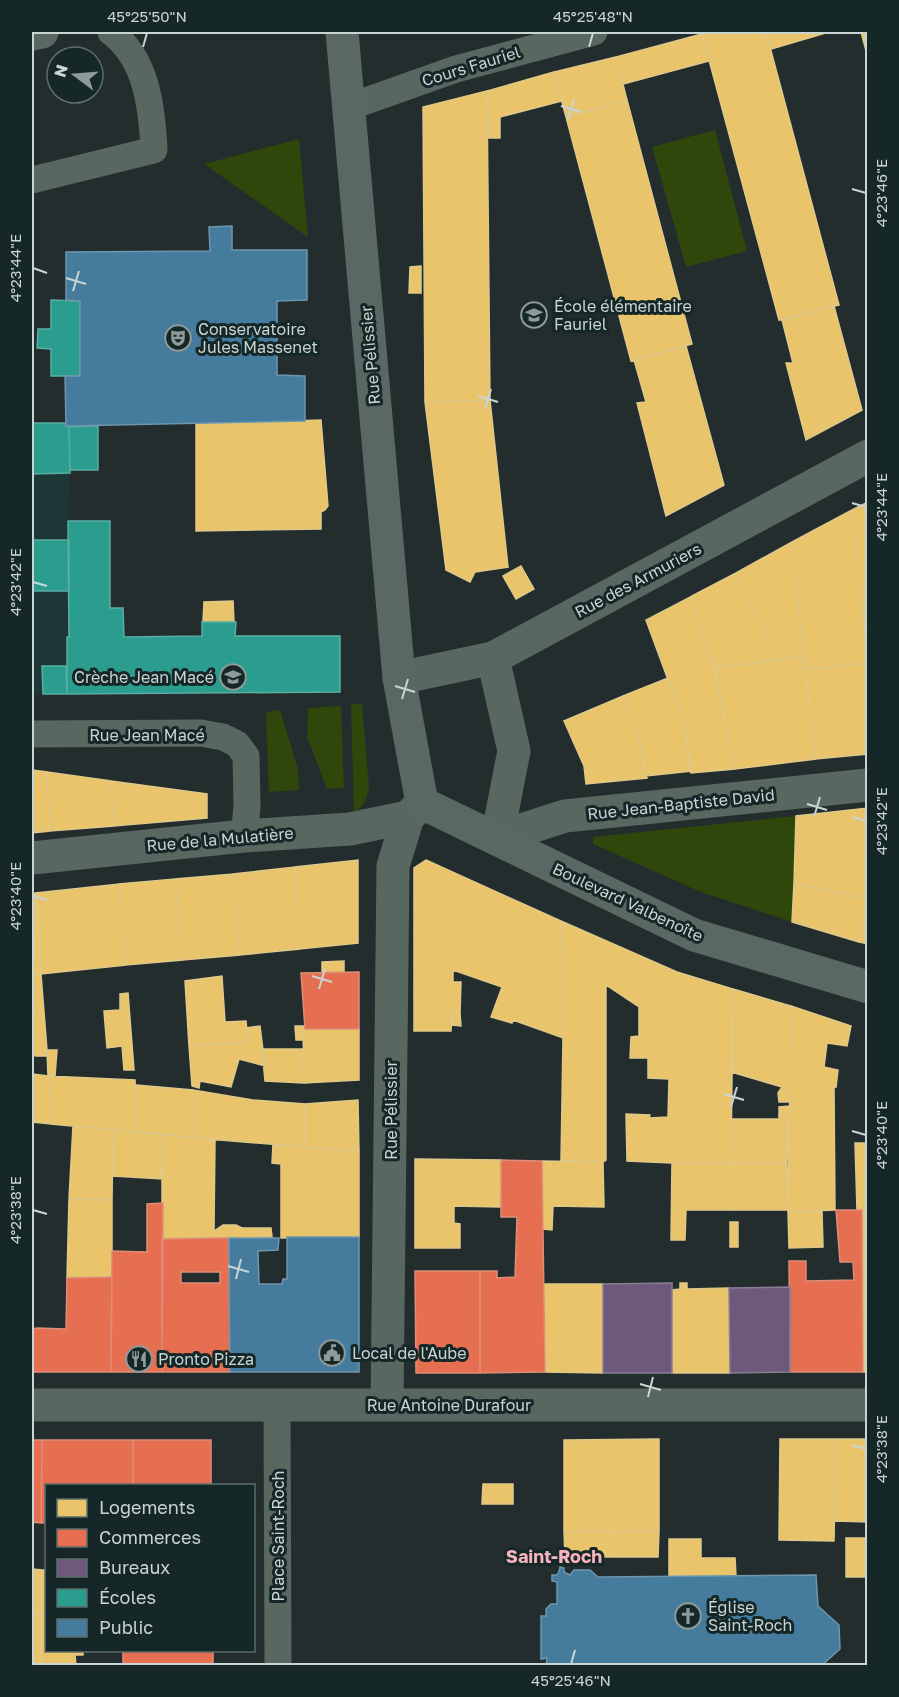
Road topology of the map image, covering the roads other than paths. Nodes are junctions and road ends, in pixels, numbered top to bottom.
1 (42, 32) edge
2 (111, 32) edge
3 (342, 32) edge
4 (594, 32) edge
5 (32, 34) edge
6 (349, 107) junction
7 (32, 180) edge
8 (867, 456) edge
9 (493, 658) junction
10 (399, 678) junction
11 (32, 734) edge
12 (867, 785) edge
13 (415, 810) junction
14 (244, 836) junction
15 (497, 838) junction
16 (32, 858) edge
17 (867, 987) edge
18 (32, 1405) edge
19 (387, 1405) junction
20 (867, 1405) edge
21 (277, 1406) junction
22 (278, 1665) edge

1 - 5 main road
2 - 7 lane
3 - 6 main road, Rue Pélissier
4 - 6 lane, Cours Fauriel
6 - 10 main road, Rue Pélissier
8 - 9 street, Rue des Armuriers
9 - 10 street, Rue des Armuriers
9 - 15 street
10 - 13 main road, Rue Pélissier
11 - 14 lane, Rue Jean Macé
12 - 15 street, Rue Jean-Baptiste David
13 - 14 street, Rue de la Mulatière
13 - 15 main road, Boulevard Valbenoîte
13 - 19 street, Rue Pélissier
14 - 16 street, Rue de la Mulatière
15 - 17 main road, Boulevard Valbenoîte
18 - 21 street, Rue Antoine Durafour
19 - 20 street, Rue Antoine Durafour
19 - 21 street, Rue Antoine Durafour
21 - 22 lane, Place Saint-Roch

